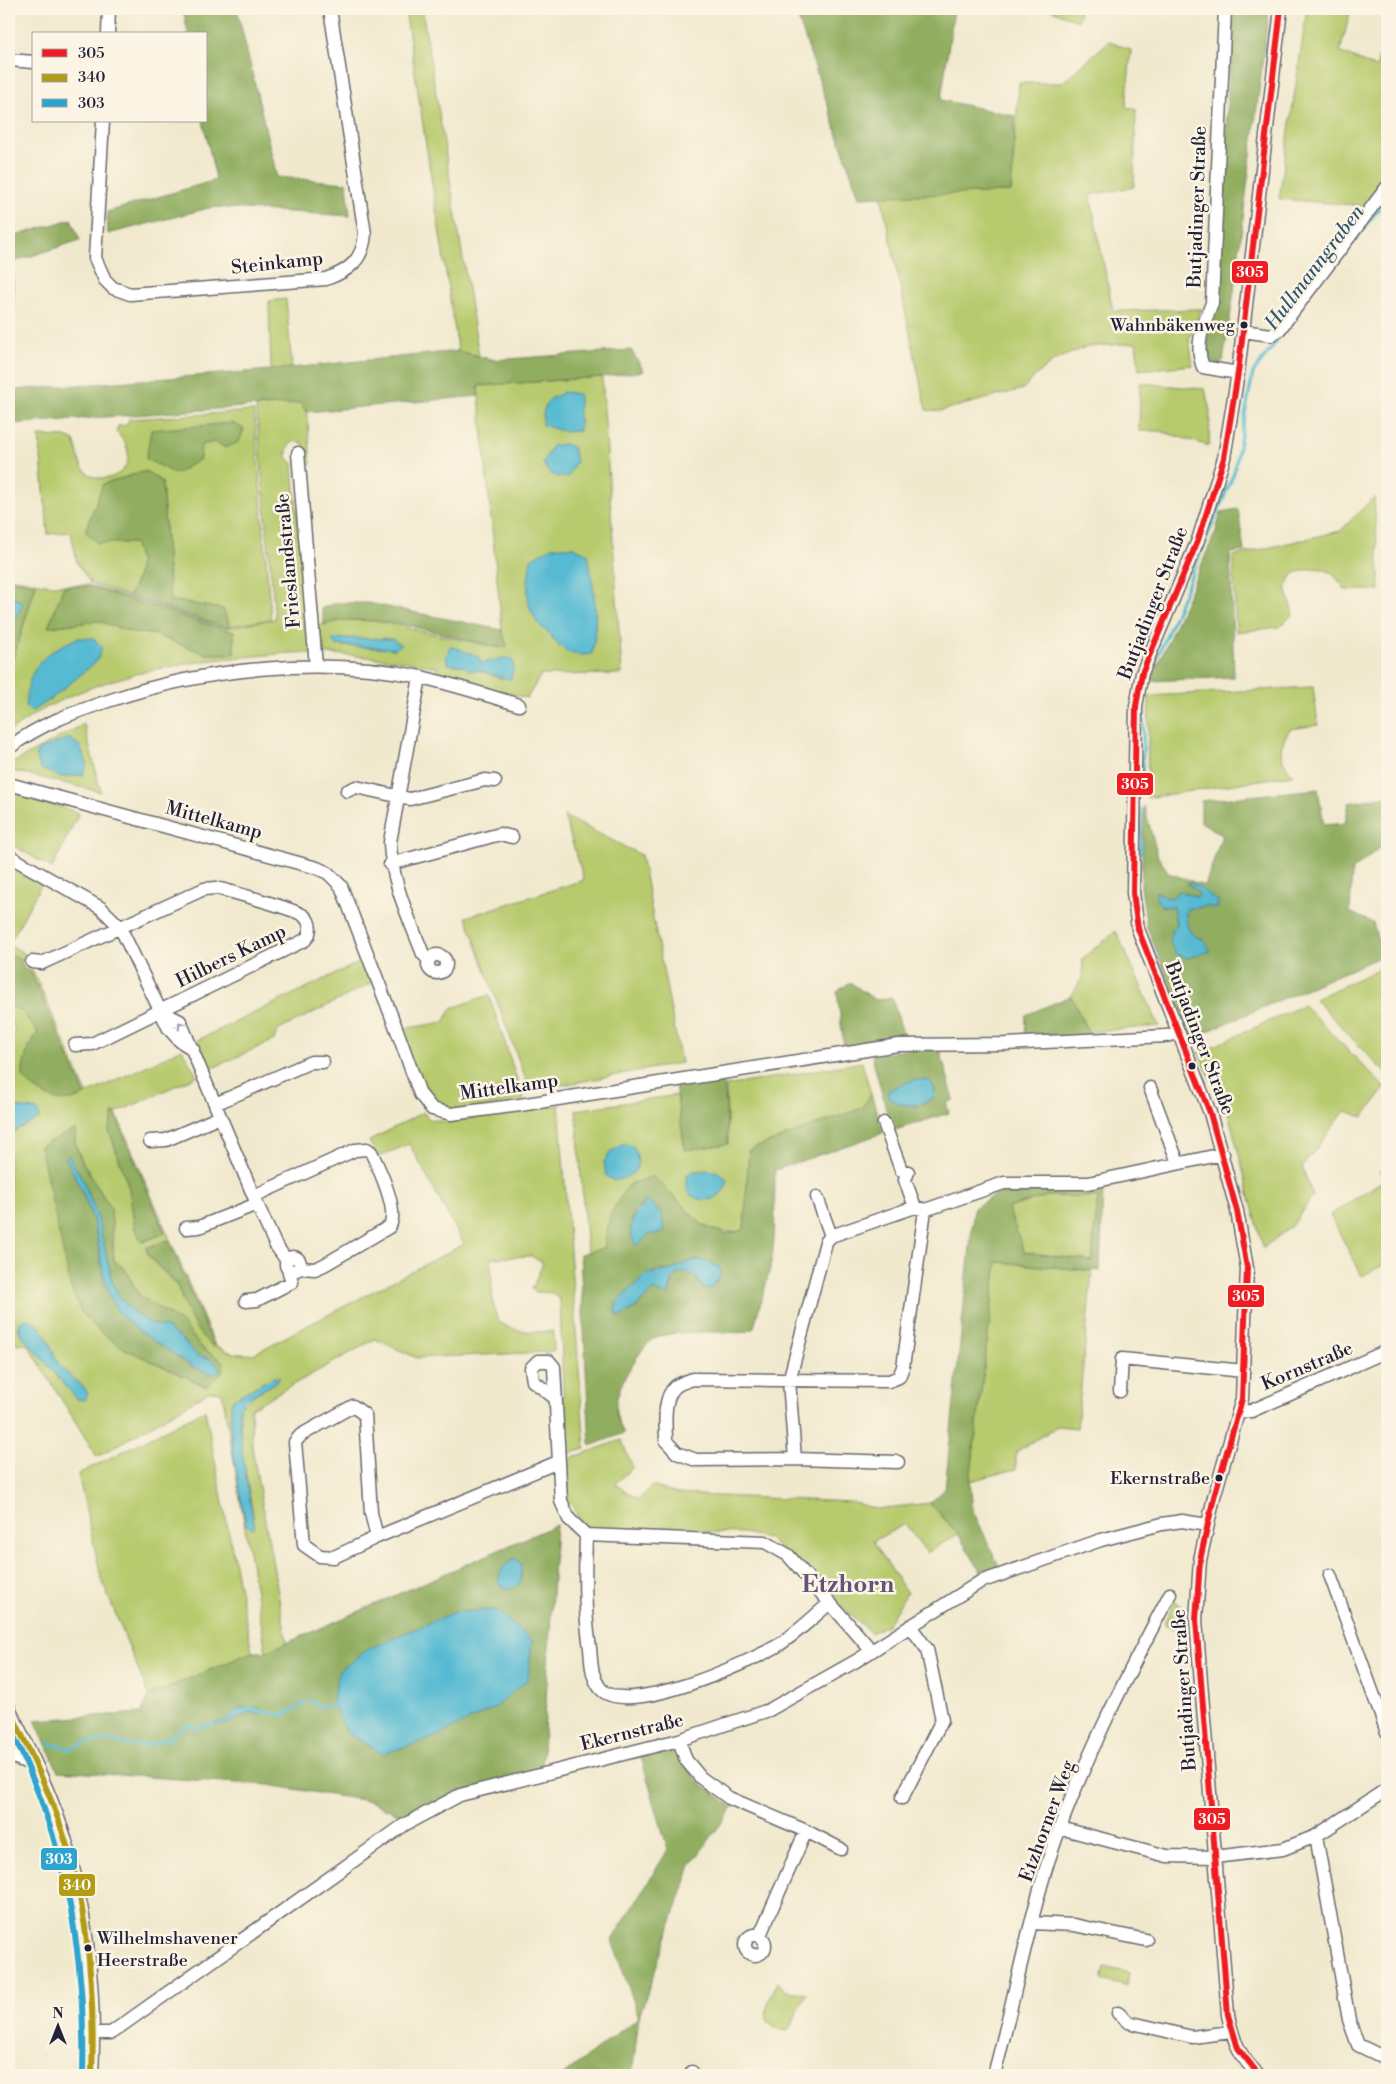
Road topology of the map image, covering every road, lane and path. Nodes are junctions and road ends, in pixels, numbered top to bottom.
1 (109, 9) edge
2 (330, 9) edge
3 (1225, 9) edge
4 (1281, 9) edge
5 (108, 32) edge
6 (9, 60) edge
7 (32, 62) edge
8 (102, 122) edge
9 (1387, 187) edge
10 (1243, 331) junction
11 (1238, 373) junction
12 (298, 453) dead end
13 (316, 666) junction
14 (420, 677) junction
15 (519, 705) dead end
16 (9, 748) edge
17 (494, 781) dead end
18 (9, 784) edge
19 (347, 791) dead end
20 (398, 796) junction
21 (512, 837) dead end
22 (9, 856) edge
23 (390, 864) junction
24 (120, 927) junction
25 (429, 960) dead end
26 (32, 962) dead end
27 (160, 1011) junction
28 (1179, 1033) junction
29 (75, 1045) dead end
30 (323, 1062) dead end
31 (1150, 1088) dead end
32 (215, 1104) junction
33 (220, 1117) junction
34 (884, 1123) dead end
35 (150, 1141) dead end
36 (1223, 1154) junction
37 (1178, 1163) junction
38 (817, 1198) dead end
39 (255, 1200) junction
40 (920, 1208) junction
41 (186, 1228) dead end
42 (831, 1236) junction
43 (291, 1266) junction
44 (246, 1301) dead end
45 (1387, 1351) edge
46 (1244, 1371) junction
47 (789, 1381) junction
48 (1120, 1391) dead end
49 (555, 1398) dead end
50 (1240, 1412) junction
51 (795, 1459) junction
52 (558, 1462) junction
53 (898, 1462) dead end
54 (1207, 1525) junction
55 (586, 1535) junction
56 (376, 1537) junction
57 (1330, 1575) dead end
58 (1170, 1594) dead end
59 (830, 1603) junction
60 (910, 1626) junction
61 (872, 1650) junction
62 (10, 1713) edge
63 (14, 1730) edge
64 (1387, 1732) edge
65 (679, 1740) junction
66 (9, 1755) edge
67 (37, 1767) junction
68 (1387, 1789) edge
69 (902, 1798) dead end
70 (1060, 1828) junction
71 (806, 1831) junction
72 (1316, 1836) junction
73 (842, 1849) dead end
74 (1214, 1857) junction
75 (1031, 1923) junction
76 (760, 1935) dead end
77 (1146, 1940) dead end
78 (1118, 2013) dead end
79 (1231, 2032) junction
80 (94, 2033) junction
81 (1387, 2059) edge
82 (92, 2075) edge
83 (994, 2075) edge
84 (1259, 2075) edge

1 - 5 street
2 - 8 street, Steinkamp
3 - 11 street, Butjadinger Straße
4 - 10 street, Butjadinger Straße
6 - 7 street
9 - 10 street
10 - 11 street, Butjadinger Straße
11 - 28 street, Butjadinger Straße
12 - 13 street, Frieslandstraße
13 - 14 street
13 - 16 street
14 - 15 street
14 - 20 street
17 - 20 street
18 - 28 street, Mittelkamp
19 - 20 street
20 - 23 street
21 - 23 street
22 - 24 street
23 - 25 street
24 - 26 street
24 - 27 street
24 - 27 street, Hilbers Kamp
27 - 29 street
27 - 32 street
28 - 36 street, Butjadinger Straße
30 - 32 street
31 - 37 street
32 - 33 street
33 - 35 street
33 - 39 street
34 - 40 street
36 - 37 street
36 - 46 street, Butjadinger Straße
37 - 40 street
38 - 42 street
39 - 41 street
39 - 43 street
39 - 43 street
40 - 42 street
40 - 47 street
42 - 47 street
43 - 44 street
45 - 50 street, Kornstraße
46 - 48 street
46 - 50 street, Butjadinger Straße
47 - 51 street
47 - 51 street
49 - 52 street
50 - 54 street, Butjadinger Straße
51 - 53 street
52 - 55 street
52 - 56 street
54 - 60 street, Ekernstraße
54 - 74 street, Butjadinger Straße
55 - 59 street
55 - 59 street
56 - 56 street
57 - 64 street
58 - 70 street, Etzhorner Weg
59 - 61 street
60 - 61 street, Ekernstraße
60 - 69 street
61 - 65 street, Ekernstraße
62 - 63 street
63 - 67 street
65 - 71 street
65 - 80 street, Ekernstraße
66 - 67 street
67 - 80 street
68 - 72 street
70 - 74 street
70 - 75 street, Etzhorner Weg
71 - 73 street
71 - 76 street
72 - 74 street
72 - 81 street
74 - 79 street, Butjadinger Straße
75 - 77 street
75 - 83 street, Etzhorner Weg
78 - 79 street
79 - 84 street, Butjadinger Straße
80 - 82 street

